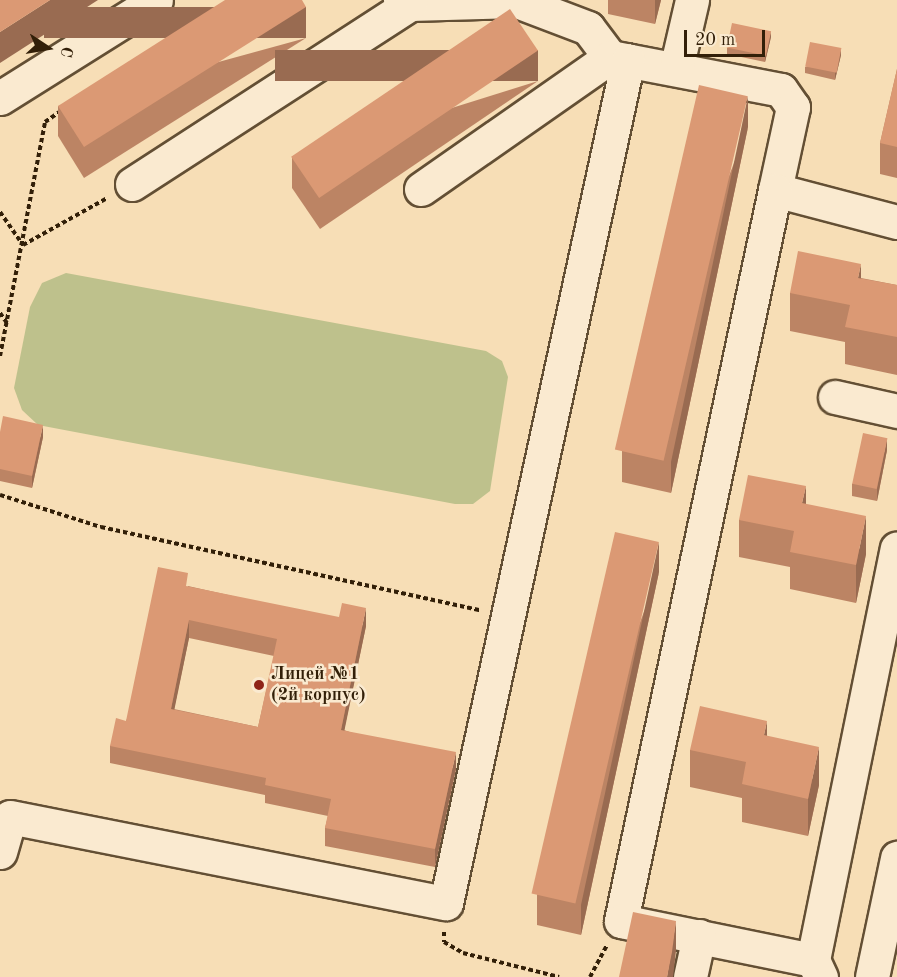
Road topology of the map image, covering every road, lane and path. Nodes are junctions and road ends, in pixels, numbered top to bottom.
1 (156, 0) edge
2 (692, 0) edge
3 (407, 1) edge
4 (619, 59) junction
5 (676, 69) junction
6 (0, 98) edge
7 (70, 105) edge
8 (132, 184) joint
9 (421, 189) dead end
10 (775, 190) junction
11 (0, 212) edge
12 (897, 222) edge
13 (23, 245) junction
14 (0, 313) edge
15 (7, 324) junction
16 (0, 356) edge
17 (835, 397) dead end
18 (897, 411) edge
19 (0, 495) edge
20 (897, 548) edge
21 (507, 616) junction
22 (0, 852) edge
23 (897, 858) edge
24 (621, 921) junction
25 (699, 936) junction
26 (463, 952) dead end
27 (817, 968) edge
28 (559, 977) edge
29 (590, 977) edge
30 (690, 977) edge
31 (872, 977) edge

1 - 6 street
2 - 5 street
3 - 4 street
3 - 8 street
4 - 5 street
4 - 9 street
4 - 21 street
5 - 10 street
7 - 13 path
8 - 13 path
10 - 12 street
10 - 24 street
11 - 13 path
13 - 15 path
14 - 15 path
15 - 16 path
17 - 18 street
19 - 21 path
20 - 27 street
21 - 22 street
23 - 31 street
24 - 25 street
24 - 29 path
25 - 27 street
25 - 30 street
26 - 28 path

